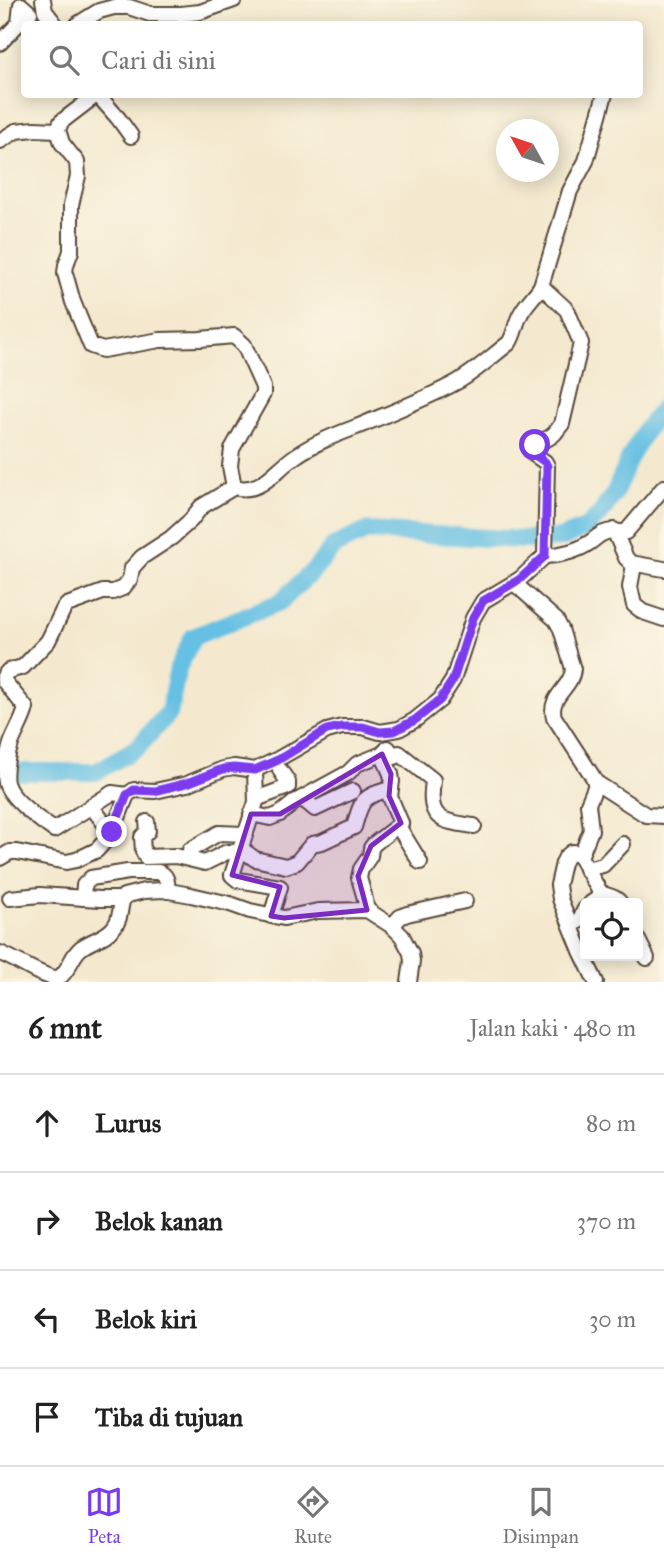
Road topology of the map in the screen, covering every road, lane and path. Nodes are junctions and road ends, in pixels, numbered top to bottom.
1 (43, 0) edge
2 (229, 1) edge
3 (30, 13) dead end
4 (53, 21) edge
5 (83, 21) edge
6 (0, 43) edge
7 (92, 98) edge
8 (98, 98) edge
9 (604, 98) edge
10 (58, 130) junction
11 (131, 136) dead end
12 (0, 141) edge
13 (541, 286) junction
14 (234, 487) junction
15 (664, 487) edge
16 (614, 530) junction
17 (545, 553) junction
18 (634, 565) junction
19 (664, 569) edge
20 (514, 583) junction
21 (664, 619) edge
22 (382, 754) junction
23 (255, 770) junction
24 (280, 770) dead end
25 (595, 782) junction
26 (390, 789) junction
27 (353, 791) dead end
28 (127, 795) junction
29 (256, 799) junction
30 (303, 799) junction
31 (91, 806) junction
32 (251, 814) junction
33 (664, 816) edge
34 (147, 822) dead end
35 (398, 826) junction
36 (474, 826) dead end
37 (112, 832) junction
38 (623, 844) dead end
39 (241, 845) junction
40 (190, 850) dead end
41 (580, 853) junction
42 (0, 858) edge
43 (297, 862) junction
44 (421, 862) dead end
45 (586, 870) junction
46 (280, 887) junction
47 (168, 891) junction
48 (10, 898) dead end
49 (83, 898) junction
50 (597, 898) edge
51 (123, 899) junction
52 (465, 901) dead end
53 (367, 911) junction
54 (271, 916) junction
55 (392, 926) junction
56 (643, 950) edge
57 (0, 953) edge
58 (647, 958) dead end
59 (409, 982) edge
60 (596, 982) edge

1 - 4 street
2 - 5 street
3 - 6 street
7 - 10 street
8 - 11 street
9 - 13 street
10 - 12 street
10 - 14 street
13 - 14 street
13 - 17 street
14 - 31 street
15 - 16 street
16 - 17 street
16 - 18 street
17 - 20 street
18 - 19 street
18 - 21 street
20 - 23 street
20 - 25 street
22 - 26 street
22 - 30 street
22 - 36 street
23 - 28 street
23 - 29 street
24 - 29 street
25 - 33 street
25 - 41 street
26 - 35 street
26 - 43 street
27 - 30 street
28 - 31 street
28 - 37 street
29 - 32 street
30 - 32 street
31 - 37 street
32 - 39 street
34 - 39 street
35 - 44 street
35 - 53 street
37 - 42 street
38 - 45 street
39 - 40 street
39 - 43 street
39 - 46 street
41 - 45 street
41 - 60 street
43 - 46 street
45 - 50 street
46 - 54 street
47 - 49 street
47 - 51 street
47 - 54 street
48 - 49 street
49 - 51 street
51 - 57 street
52 - 55 street
53 - 54 street
53 - 55 street
55 - 59 street
56 - 58 street

